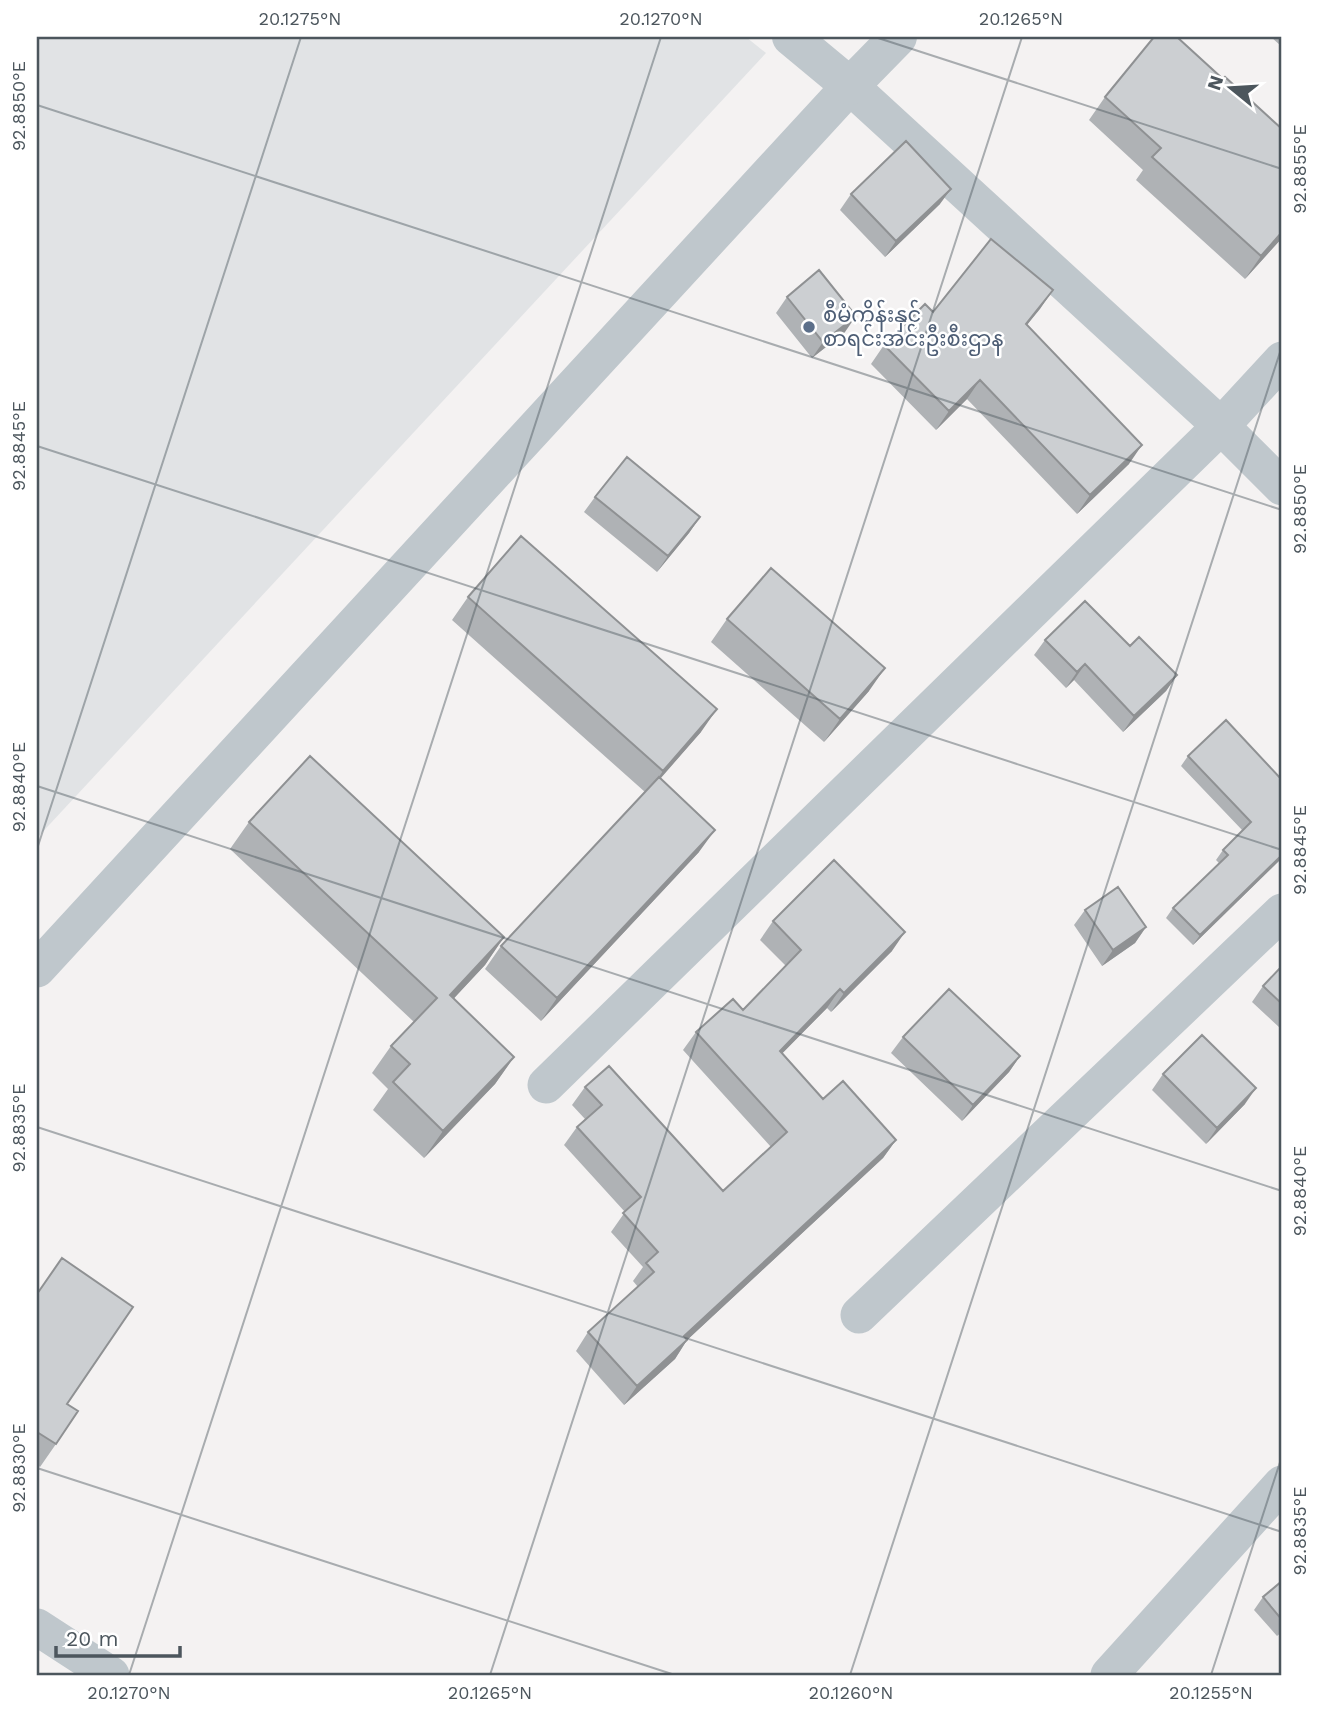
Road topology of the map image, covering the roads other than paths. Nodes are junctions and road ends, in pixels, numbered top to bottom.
1 (790, 37) edge
2 (898, 37) edge
3 (850, 86) junction
4 (1282, 360) edge
5 (1221, 426) junction
6 (1282, 487) edge
7 (1282, 912) edge
8 (37, 969) edge
9 (547, 1085) dead end
10 (859, 1315) dead end
11 (1282, 1484) edge
12 (37, 1627) edge
13 (1121, 1670) edge
14 (111, 1675) edge

1 - 3 street
2 - 3 street
3 - 5 street
3 - 8 street
4 - 5 street
5 - 6 street
5 - 9 street
7 - 10 street
11 - 13 street
12 - 14 street

